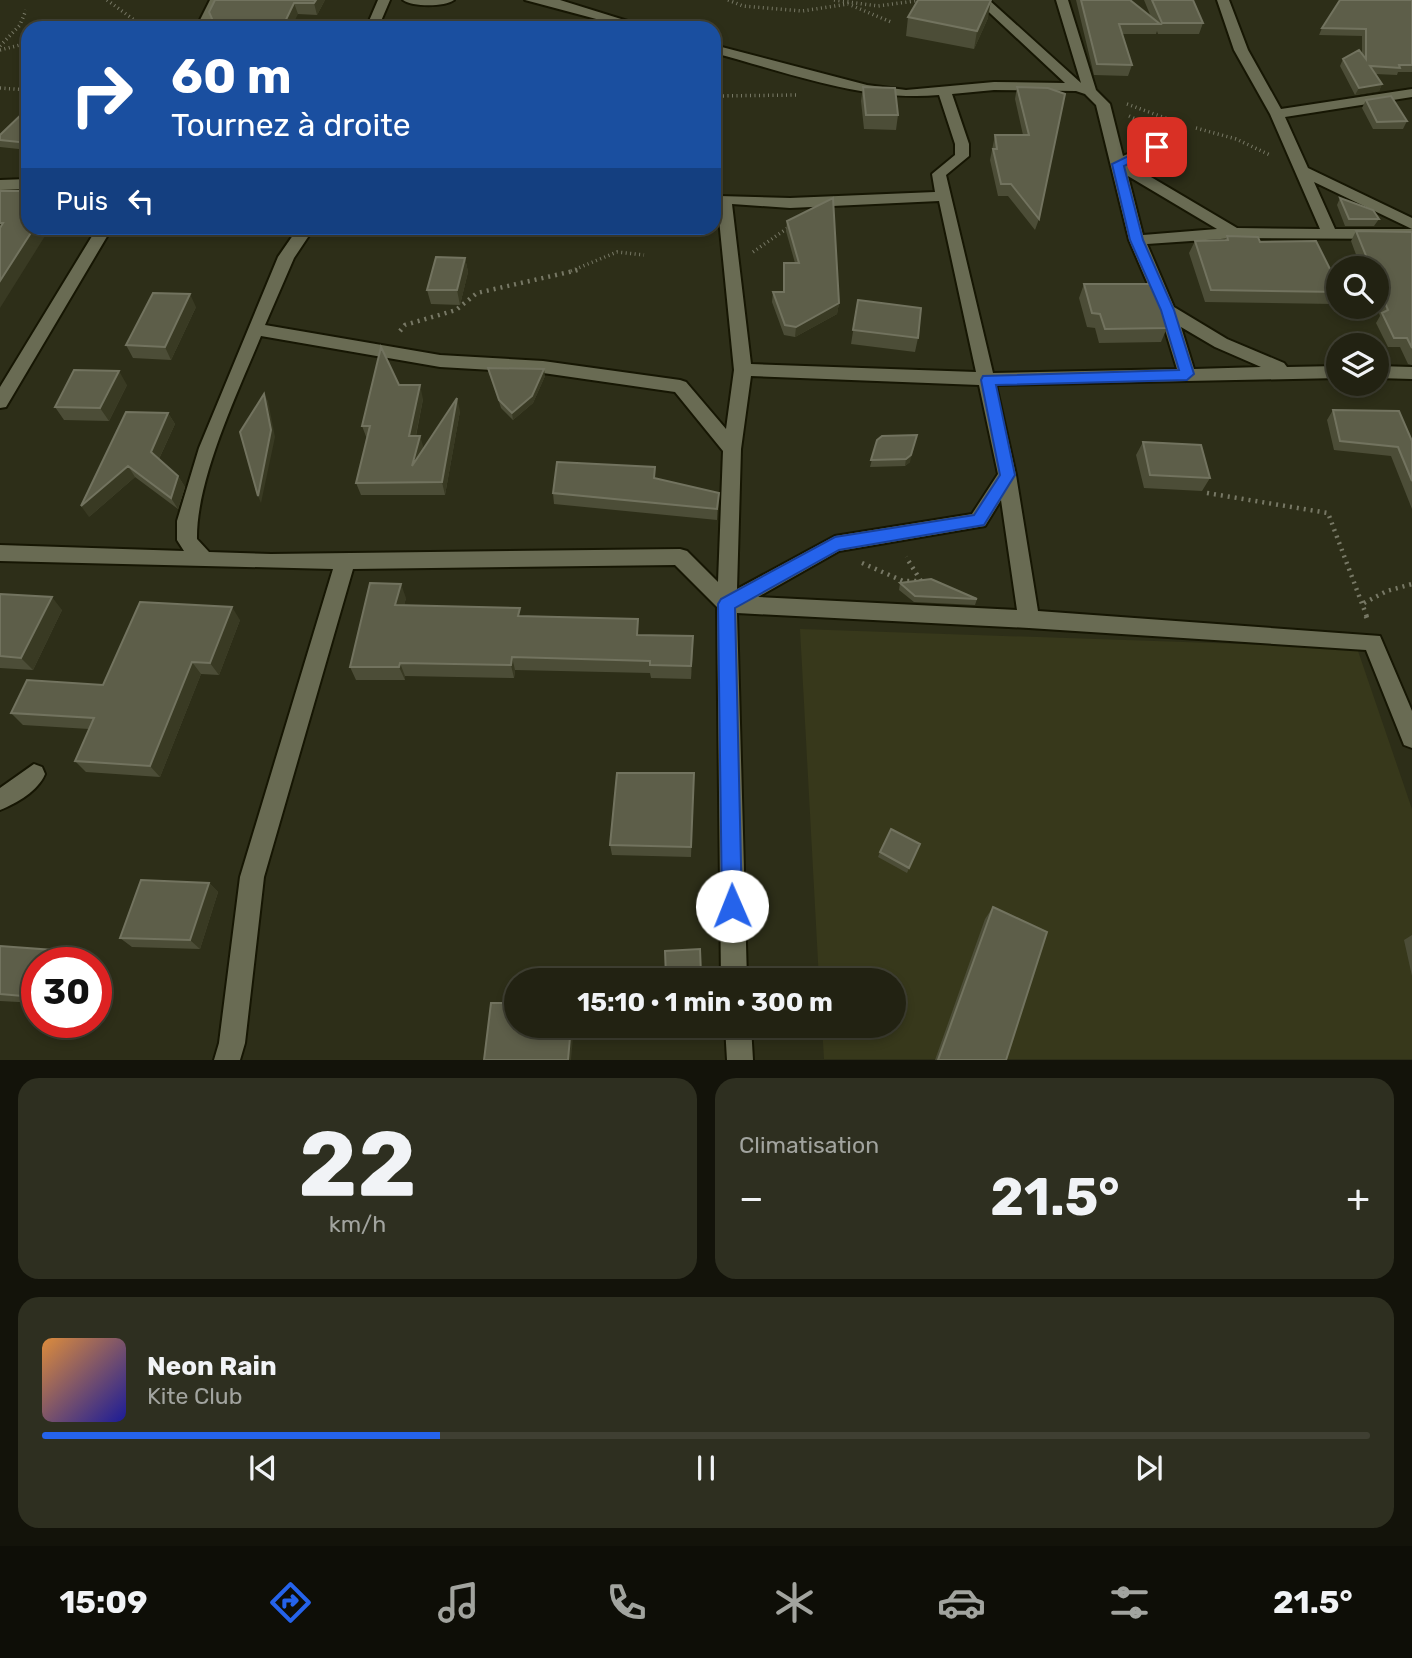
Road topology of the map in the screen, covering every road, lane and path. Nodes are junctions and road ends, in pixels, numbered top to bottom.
1 (107, 0) edge
2 (216, 0) edge
3 (384, 0) edge
4 (409, 0) edge
5 (447, 0) edge
6 (531, 0) edge
7 (546, 0) edge
8 (729, 0) edge
9 (834, 0) edge
10 (922, 0) edge
11 (982, 0) edge
12 (1062, 0) edge
13 (1223, 0) edge
14 (848, 4) junction
15 (26, 10) dead end
16 (22, 21) edge
17 (136, 21) edge
18 (206, 21) edge
19 (375, 21) edge
20 (620, 21) edge
21 (891, 22) dead end
22 (21, 23) edge
23 (21, 44) edge
24 (0, 48) edge
25 (721, 51) edge
26 (0, 88) edge
27 (1084, 89) junction
28 (21, 90) edge
29 (945, 92) junction
30 (1412, 93) edge
31 (1103, 104) junction
32 (1277, 114) junction
33 (1176, 138) joint
34 (1118, 164) junction
35 (1299, 169) junction
36 (21, 184) edge
37 (0, 185) edge
38 (943, 196) junction
39 (721, 199) edge
40 (721, 210) edge
41 (796, 220) edge
42 (1412, 224) edge
43 (1329, 232) junction
44 (1235, 233) junction
45 (1412, 234) edge
46 (100, 235) edge
47 (301, 235) edge
48 (1137, 240) junction
49 (644, 255) dead end
50 (731, 263) junction
51 (1167, 310) junction
52 (256, 329) junction
53 (380, 352) junction
54 (743, 370) junction
55 (1293, 372) junction
56 (1326, 372) edge
57 (1389, 372) edge
58 (1412, 373) edge
59 (1187, 374) junction
60 (988, 380) junction
61 (0, 402) edge
62 (732, 449) junction
63 (1007, 475) junction
64 (1207, 493) edge
65 (896, 532) junction
66 (835, 544) junction
67 (0, 553) edge
68 (205, 561) junction
69 (345, 562) junction
70 (1412, 584) edge
71 (1364, 603) junction
72 (727, 604) junction
73 (1029, 619) junction
74 (1373, 642) junction
75 (1412, 738) edge
76 (34, 774) dead end
77 (0, 799) edge
78 (734, 968) edge
79 (739, 1038) edge
80 (227, 1059) edge
81 (740, 1059) edge

1 - 17 path
2 - 18 street
3 - 19 street
4 - 5 street
6 - 7 street
7 - 20 street
8 - 14 path
9 - 14 path
10 - 14 path
11 - 27 street
12 - 27 street
13 - 32 street
14 - 21 path
15 - 16 path
22 - 24 path
23 - 24 path
25 - 29 street
26 - 28 path
27 - 29 street
27 - 31 street
29 - 38 street
30 - 32 street
31 - 33 path
31 - 34 street
32 - 35 street
33 - 34 street
34 - 44 street
34 - 48 street
35 - 42 street
35 - 43 street
36 - 37 street
38 - 39 street
38 - 60 street
40 - 50 street
41 - 50 path
43 - 44 street
43 - 45 street
44 - 48 street
46 - 61 street
47 - 52 street
48 - 51 street
49 - 53 path
50 - 54 street
51 - 55 street
51 - 59 street
52 - 53 street
52 - 68 street
53 - 62 street
54 - 60 street
54 - 62 street
55 - 56 street
55 - 59 street
57 - 58 street
59 - 60 street
60 - 63 street
62 - 72 street
63 - 65 street
63 - 73 street
64 - 71 path
65 - 66 street
65 - 66 path
66 - 72 street
67 - 68 street
68 - 69 street
69 - 72 street
69 - 80 street
70 - 71 path
71 - 74 path
72 - 73 street
72 - 78 street
73 - 74 street
74 - 75 street
76 - 77 street
79 - 81 street

